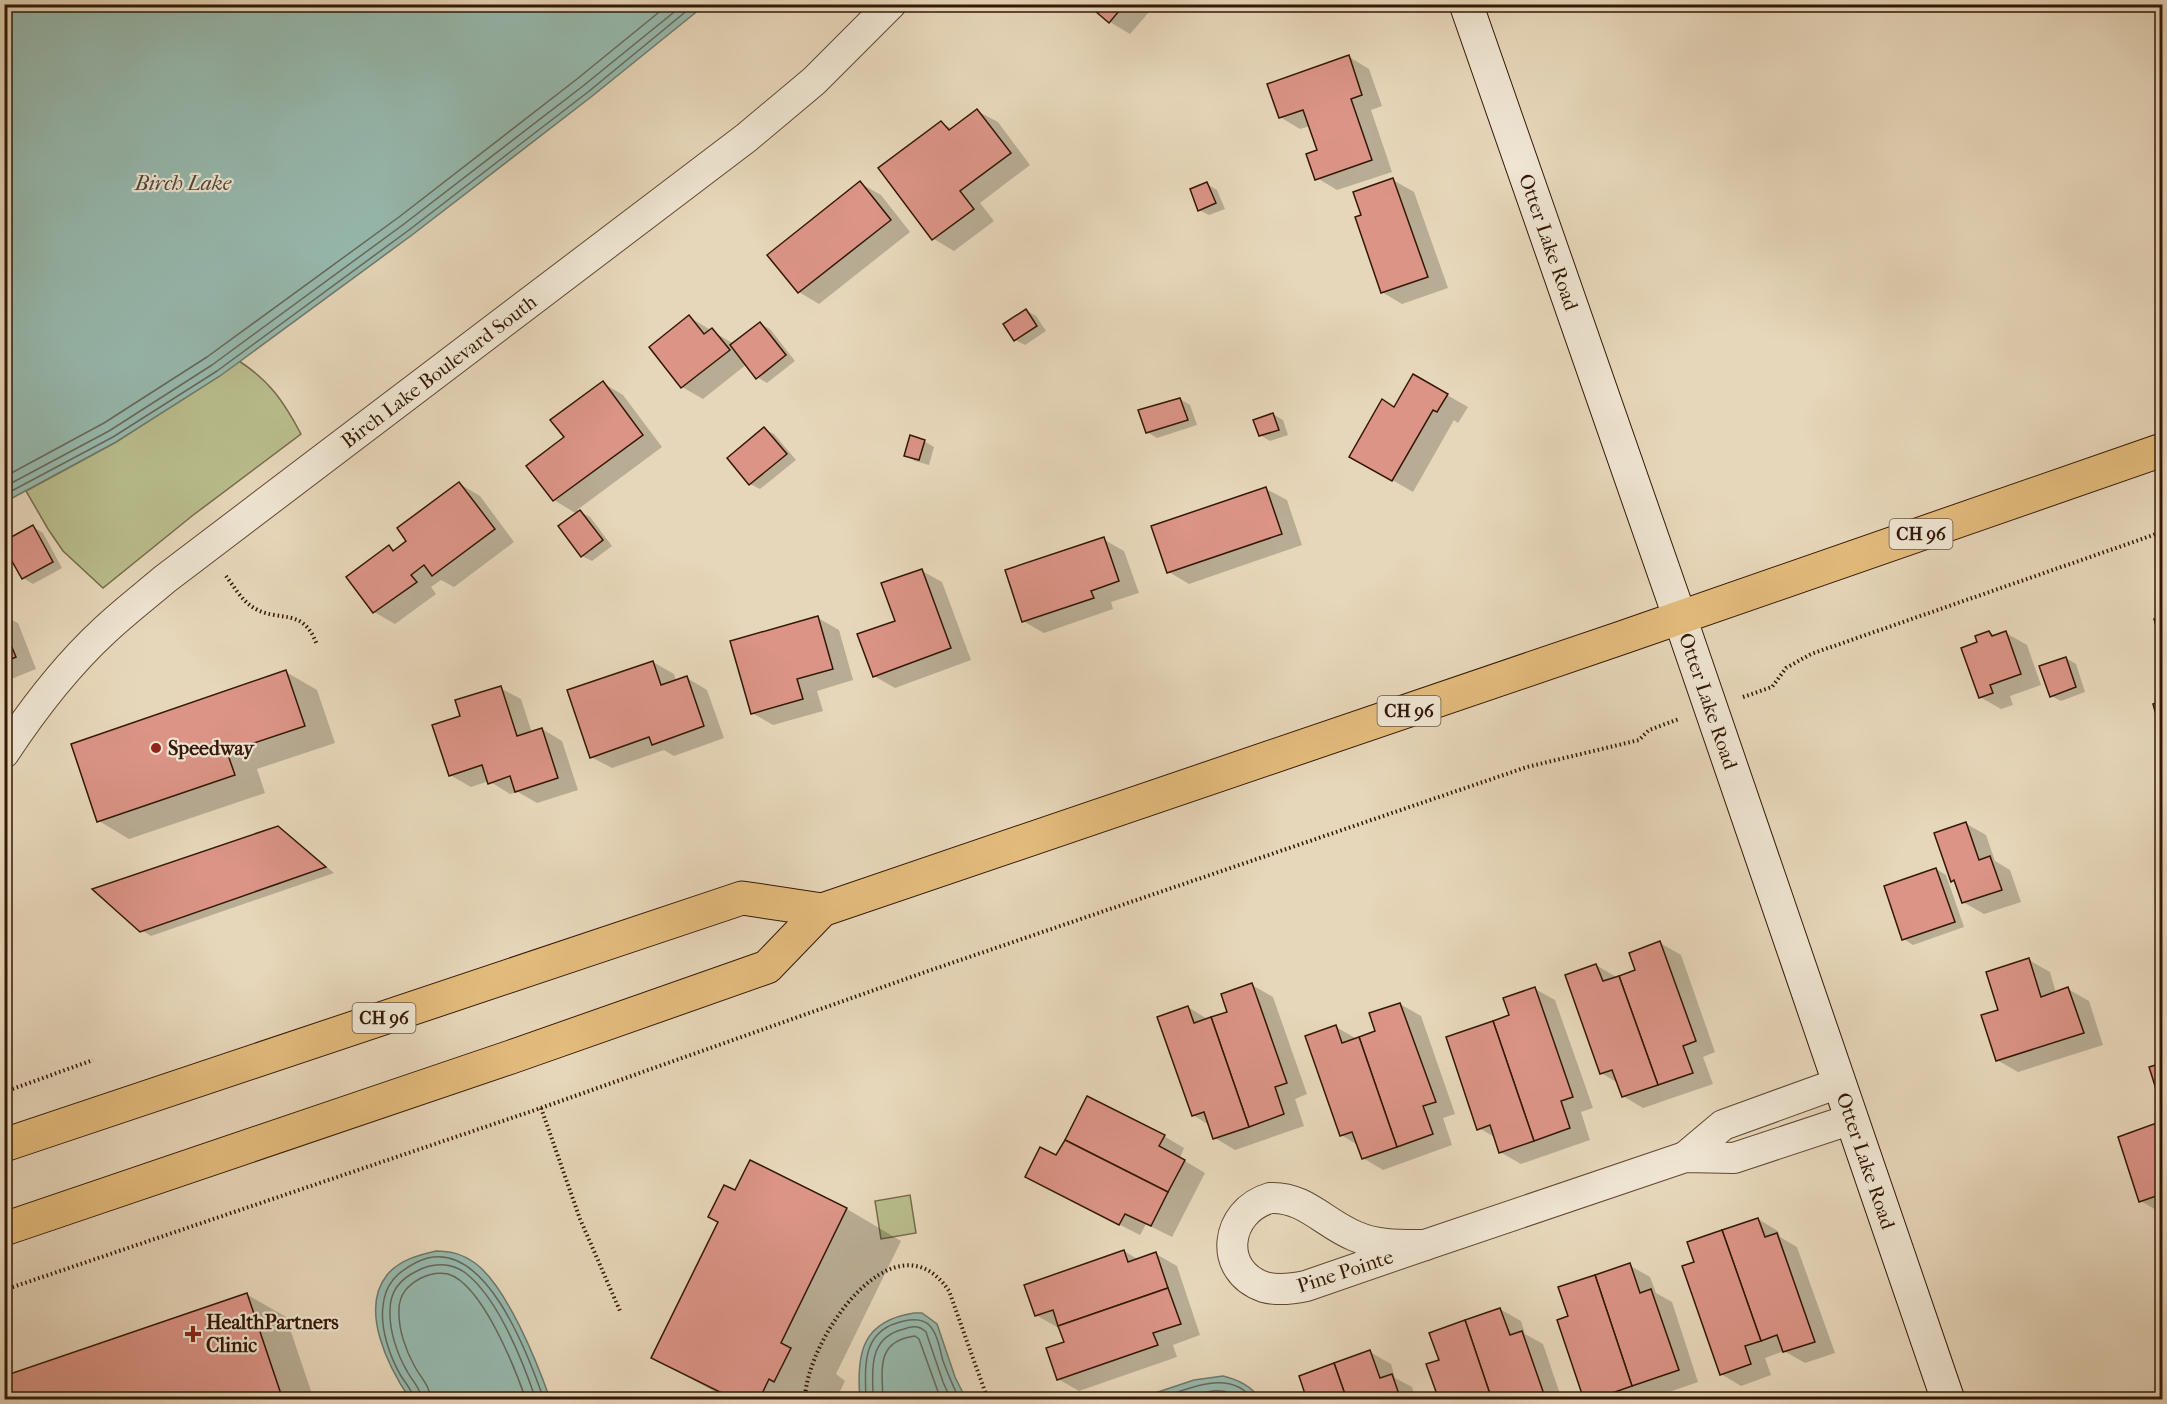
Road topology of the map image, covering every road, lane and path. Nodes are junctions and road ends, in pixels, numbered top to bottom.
1 (891, 4) edge
2 (1466, 4) edge
3 (2163, 450) edge
4 (2163, 532) edge
5 (206, 548) junction
6 (1680, 618) junction
7 (317, 645) dead end
8 (1710, 708) junction
9 (4, 753) edge
10 (822, 910) junction
11 (93, 1060) dead end
12 (1839, 1083) junction
13 (4, 1092) edge
14 (541, 1108) junction
15 (1852, 1119) junction
16 (4, 1145) edge
17 (1685, 1157) junction
18 (4, 1229) edge
19 (1425, 1245) junction
20 (4, 1290) edge
21 (621, 1311) dead end
22 (805, 1400) edge
23 (988, 1400) edge
24 (1948, 1400) edge

1 - 5 street, Birch Lake Boulevard South
2 - 6 street, Otter Lake Road
3 - 6 main road, CH 96
4 - 8 path
5 - 7 path
5 - 9 street, Birch Lake Boulevard South
6 - 8 street, Otter Lake Road
6 - 10 main road, CH 96
8 - 12 street, Otter Lake Road
8 - 14 path
10 - 16 main road, CH 96
10 - 18 main road, CH 96
11 - 13 path
12 - 15 street, Otter Lake Road
12 - 17 street, Pine Pointe
14 - 20 path
14 - 21 path
15 - 17 street, Pine Pointe
15 - 24 street, Otter Lake Road
17 - 19 street, Pine Pointe
19 - 19 street, Pine Pointe
22 - 23 path

